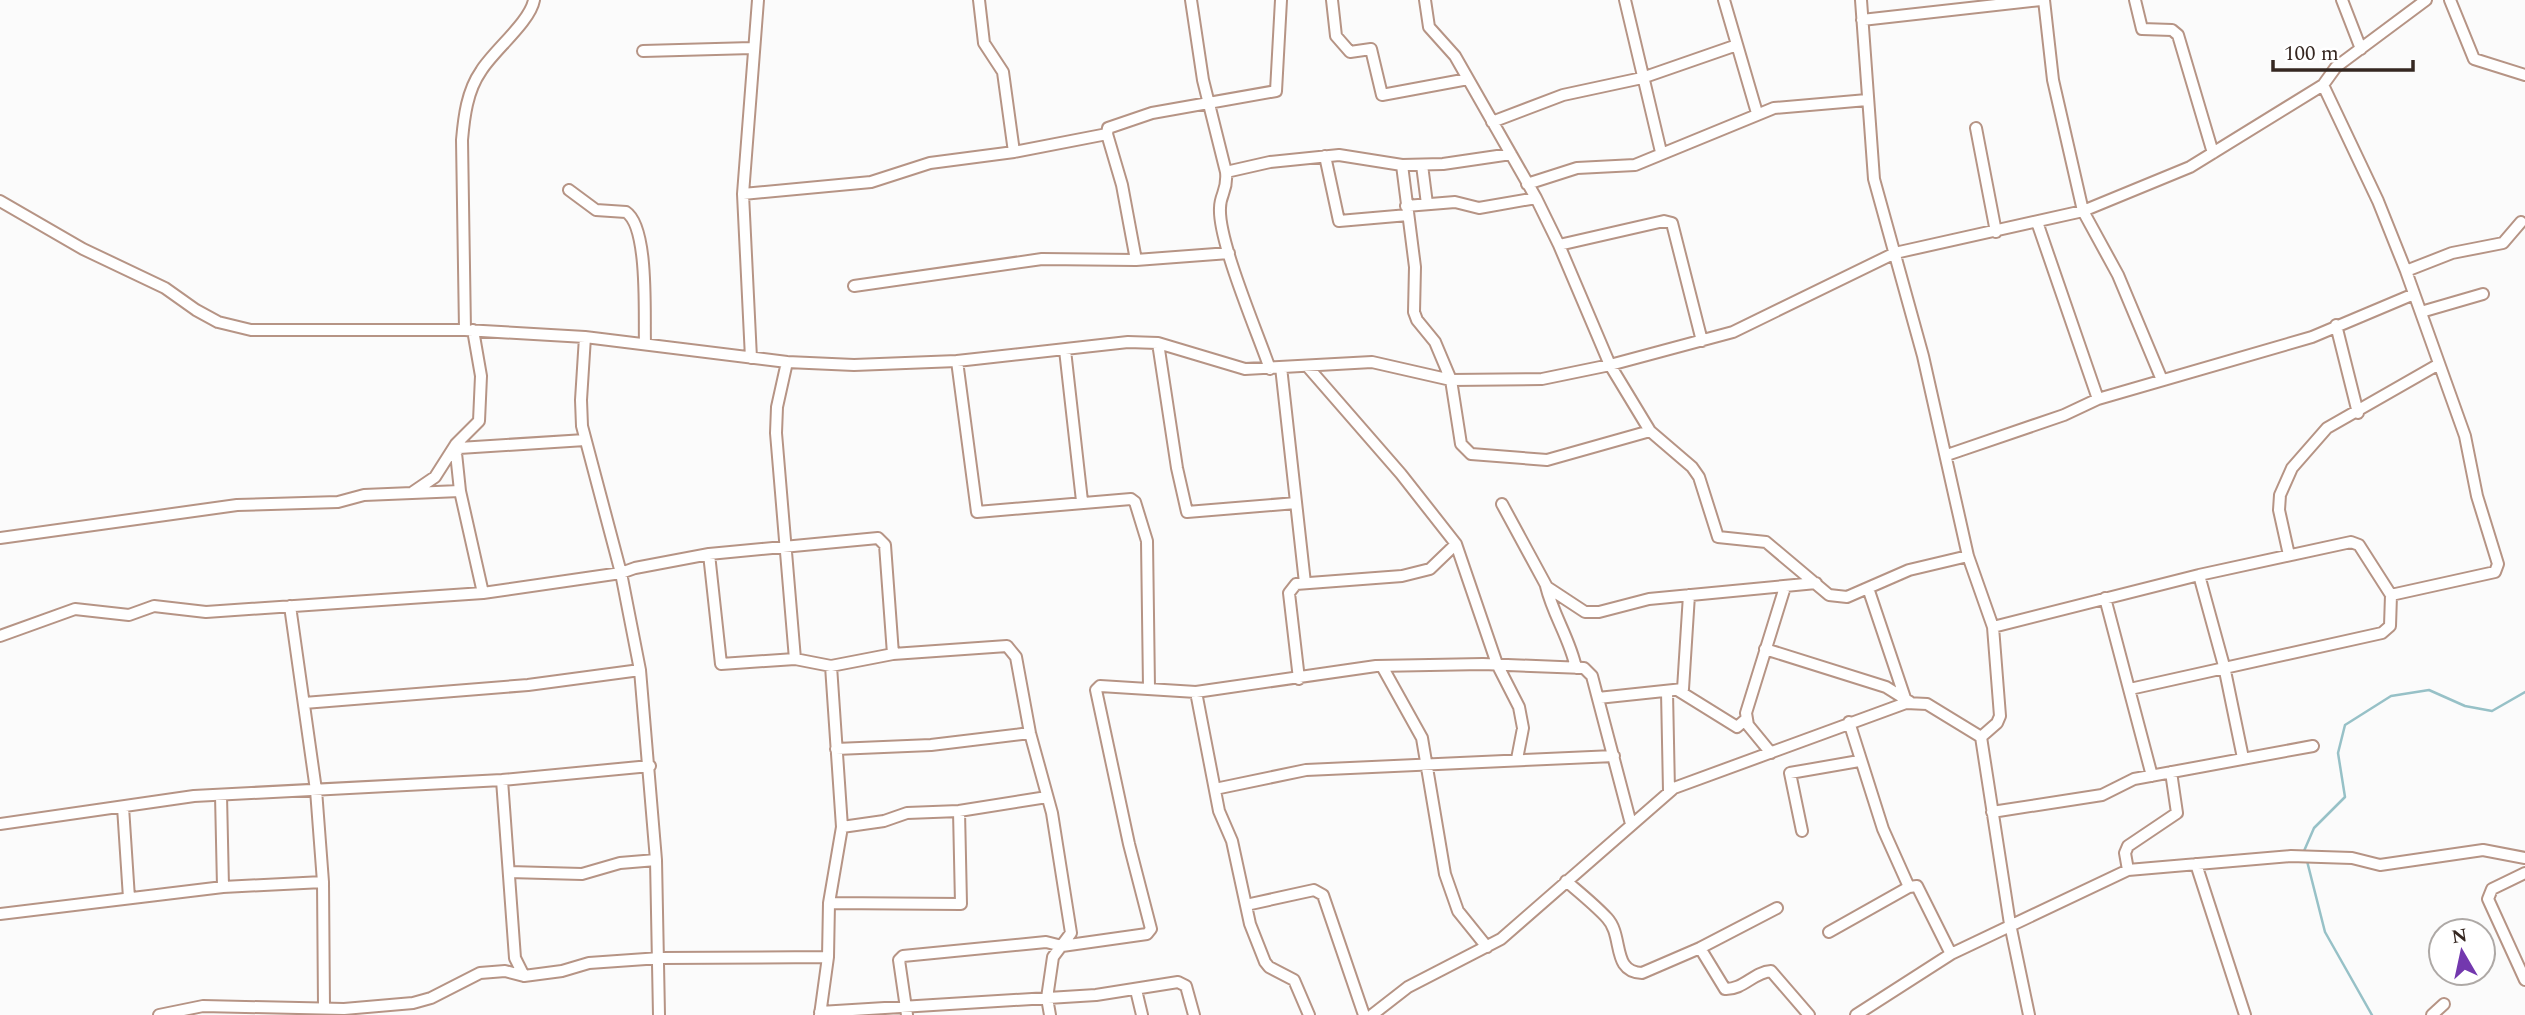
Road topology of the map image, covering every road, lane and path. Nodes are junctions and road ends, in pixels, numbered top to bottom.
1 (534, 0) edge
2 (758, 0) edge
3 (979, 0) edge
4 (1191, 0) edge
5 (1281, 0) edge
6 (1332, 0) edge
7 (1425, 0) edge
8 (1625, 0) edge
9 (1724, 0) edge
10 (1861, 0) edge
11 (2043, 0) edge
12 (2135, 0) edge
13 (2342, 0) edge
14 (2426, 0) edge
15 (2450, 0) edge
16 (2022, 1) edge
17 (1862, 20) junction
18 (1737, 45) junction
19 (752, 48) junction
20 (2361, 49) junction
21 (643, 51) dead end
22 (2525, 75) edge
23 (1642, 78) junction
24 (1468, 79) junction
25 (2323, 85) junction
26 (1867, 100) junction
27 (1209, 102) junction
28 (1757, 113) junction
29 (1492, 122) junction
30 (1976, 128) dead end
31 (1107, 134) junction
32 (1014, 152) junction
33 (1661, 152) junction
34 (2213, 153) junction
35 (1511, 154) junction
36 (1325, 156) junction
37 (1402, 165) junction
38 (1422, 165) junction
39 (1226, 172) junction
40 (1527, 184) junction
41 (569, 190) dead end
42 (743, 194) junction
43 (1536, 198) junction
44 (0, 201) edge
45 (1427, 204) junction
46 (1407, 210) junction
47 (2083, 211) junction
48 (2038, 222) junction
49 (2521, 222) dead end
50 (1996, 232) junction
51 (1559, 245) junction
52 (1229, 253) junction
53 (1895, 253) junction
54 (1136, 260) junction
55 (2406, 271) junction
56 (854, 286) dead end
57 (2414, 294) junction
58 (2483, 294) dead end
59 (2421, 312) junction
60 (2336, 325) junction
61 (469, 330) junction
62 (585, 337) junction
63 (1702, 341) junction
64 (645, 343) junction
65 (1158, 343) junction
66 (1065, 350) junction
67 (751, 358) junction
68 (957, 361) junction
69 (787, 362) junction
70 (2439, 364) junction
71 (1307, 366) junction
72 (1610, 366) junction
73 (1276, 368) junction
74 (1451, 380) junction
75 (2162, 380) junction
76 (2098, 399) junction
77 (2358, 413) junction
78 (1650, 430) junction
79 (585, 440) junction
80 (1947, 455) junction
81 (460, 491) junction
82 (411, 494) junction
83 (1082, 502) junction
84 (1296, 503) junction
85 (1502, 504) dead end
86 (0, 538) edge
87 (1456, 544) junction
88 (783, 548) junction
89 (709, 554) junction
90 (2289, 555) junction
91 (1968, 556) junction
92 (621, 573) junction
93 (2199, 575) junction
94 (1305, 583) junction
95 (1816, 583) junction
96 (1546, 584) junction
97 (1785, 587) junction
98 (1868, 588) junction
99 (483, 593) junction
100 (1689, 594) junction
101 (2391, 595) junction
102 (2105, 598) junction
103 (290, 606) junction
104 (1993, 627) junction
105 (0, 636) edge
106 (1765, 649) junction
107 (893, 654) junction
108 (794, 659) junction
109 (1497, 664) junction
110 (831, 666) junction
111 (2224, 666) junction
112 (1382, 668) junction
113 (1576, 668) junction
114 (639, 670) junction
115 (1300, 679) junction
116 (1149, 688) junction
117 (2130, 689) junction
118 (1673, 691) junction
119 (1196, 692) junction
120 (1598, 698) junction
121 (1908, 700) junction
122 (304, 703) junction
123 (1745, 719) junction
124 (1849, 722) junction
125 (1030, 733) junction
126 (1981, 737) junction
127 (2313, 747) dead end
128 (836, 749) junction
129 (1771, 753) junction
130 (1614, 757) junction
131 (2242, 758) junction
132 (1517, 759) junction
133 (1859, 761) junction
134 (1426, 765) junction
135 (650, 766) junction
136 (2171, 772) junction
137 (2152, 776) junction
138 (502, 780) junction
139 (1215, 789) junction
140 (316, 790) junction
141 (1669, 791) junction
142 (221, 795) junction
143 (1047, 797) junction
144 (123, 807) junction
145 (959, 811) junction
146 (1992, 812) junction
147 (0, 824) edge
148 (1631, 824) junction
149 (842, 827) junction
150 (1802, 831) dead end
151 (2525, 858) edge
152 (656, 860) junction
153 (2196, 863) junction
154 (2128, 870) junction
155 (509, 873) junction
156 (2525, 873) edge
157 (1566, 881) junction
158 (323, 882) junction
159 (223, 887) junction
160 (1909, 887) junction
161 (129, 898) junction
162 (829, 903) junction
163 (1246, 905) junction
164 (1777, 908) dead end
165 (0, 914) edge
166 (2010, 924) junction
167 (1829, 932) dead end
168 (1046, 942) junction
169 (1062, 946) junction
170 (1487, 947) junction
171 (1700, 948) junction
172 (1951, 954) junction
173 (828, 957) junction
174 (1053, 957) junction
175 (660, 958) junction
176 (524, 976) junction
177 (2525, 980) edge
178 (1136, 990) junction
179 (1047, 998) junction
180 (2444, 1004) dead end
181 (324, 1007) junction
182 (906, 1010) edge
183 (229, 1011) edge
184 (1378, 1012) edge
185 (820, 1013) edge
186 (159, 1015) edge
187 (659, 1015) edge
188 (1050, 1015) edge
189 (1142, 1015) edge
190 (1195, 1015) edge
191 (1309, 1015) edge
192 (1364, 1015) edge
193 (1809, 1015) edge
194 (1856, 1015) edge
195 (2029, 1015) edge
196 (2245, 1015) edge
197 (2432, 1015) edge

1 - 61 street
2 - 19 street
3 - 32 street
4 - 27 street
5 - 27 street
6 - 24 street
7 - 24 street
8 - 23 street
9 - 18 street
10 - 17 street
11 - 16 street
11 - 47 street
12 - 34 street
13 - 20 street
14 - 20 street
15 - 22 street
16 - 17 street
17 - 26 street
18 - 23 street
18 - 28 street
19 - 21 street
19 - 42 street
20 - 25 street
23 - 29 street
23 - 33 street
24 - 29 street
25 - 34 street
25 - 55 street
26 - 28 street
26 - 53 street
27 - 31 street
27 - 39 street
28 - 33 street
29 - 35 street
30 - 50 street
31 - 32 street
31 - 54 street
32 - 42 street
33 - 40 street
34 - 47 street
35 - 38 street
35 - 40 street
36 - 37 street
36 - 39 street
36 - 46 street
37 - 38 street
37 - 46 street
38 - 45 street
39 - 52 street
40 - 43 street
41 - 64 street
42 - 67 street
43 - 45 street
43 - 51 street
44 - 61 street
45 - 46 street
46 - 74 street
47 - 48 street
47 - 75 street
48 - 50 street
48 - 76 street
49 - 55 street
50 - 53 street
51 - 63 street
51 - 72 street
52 - 54 street
52 - 73 street
53 - 63 street
53 - 80 street
54 - 56 street
55 - 57 street
57 - 59 street
57 - 60 street
58 - 59 street
59 - 70 street
60 - 75 street
60 - 77 street
61 - 62 street
61 - 82 street
62 - 64 street
62 - 79 street
63 - 72 street
64 - 67 street
65 - 66 street
65 - 73 street
65 - 84 street
66 - 68 street
66 - 83 street
67 - 69 street
68 - 69 street
68 - 83 street
69 - 88 street
70 - 77 street
70 - 101 street
71 - 73 street
71 - 74 street
71 - 87 street
72 - 74 street
72 - 78 street
73 - 84 street
74 - 78 street
75 - 76 street
76 - 80 street
77 - 90 street
78 - 95 street
79 - 81 street
79 - 92 street
80 - 91 street
81 - 82 street
81 - 99 street
82 - 86 street
83 - 116 street
84 - 94 street
85 - 96 street
87 - 94 street
87 - 109 street
88 - 89 street
88 - 107 street
88 - 108 street
89 - 92 street
89 - 108 street
90 - 93 street
90 - 101 street
91 - 98 street
91 - 104 street
92 - 99 street
92 - 114 street
93 - 102 street
93 - 111 street
94 - 115 street
95 - 97 street
95 - 98 street
96 - 100 street
96 - 113 street
97 - 100 street
97 - 106 street
98 - 121 street
99 - 103 street
100 - 118 street
101 - 111 street
102 - 104 street
102 - 117 street
103 - 105 street
103 - 122 street
104 - 126 street
106 - 121 street
106 - 123 street
107 - 110 street
107 - 125 street
108 - 110 street
109 - 112 street
109 - 113 street
109 - 132 street
110 - 128 street
111 - 117 street
111 - 131 street
112 - 115 street
112 - 134 street
113 - 120 street
114 - 122 street
114 - 135 street
115 - 119 street
116 - 119 street
116 - 169 street
117 - 137 street
118 - 120 street
118 - 123 street
118 - 141 street
119 - 139 street
120 - 130 street
121 - 124 street
121 - 126 street
122 - 140 street
123 - 129 street
124 - 129 street
124 - 133 street
125 - 128 street
125 - 143 street
126 - 146 street
127 - 131 street
128 - 149 street
129 - 141 street
130 - 132 street
130 - 148 street
131 - 136 street
132 - 134 street
133 - 150 street
133 - 160 street
134 - 139 street
134 - 170 street
135 - 138 street
135 - 152 street
136 - 137 street
136 - 154 street
137 - 146 street
138 - 140 street
138 - 155 street
139 - 163 street
140 - 142 street
140 - 158 street
141 - 148 street
142 - 144 street
142 - 159 street
143 - 145 street
143 - 169 street
144 - 147 street
144 - 161 street
145 - 149 street
145 - 162 street
146 - 166 street
148 - 157 street
149 - 162 street
151 - 153 street
152 - 155 street
152 - 175 street
153 - 154 street
153 - 196 street
154 - 166 street
155 - 176 street
156 - 177 street
157 - 170 street
157 - 171 street
158 - 159 street
158 - 181 street
159 - 161 street
160 - 167 street
160 - 172 street
161 - 165 street
162 - 173 street
163 - 191 street
163 - 192 street
164 - 171 street
166 - 172 street
166 - 195 street
168 - 169 street
168 - 174 street
168 - 182 street
169 - 174 street
170 - 184 street
171 - 193 street
172 - 194 street
173 - 175 street
173 - 185 street
174 - 179 street
175 - 176 street
175 - 187 street
176 - 181 street
178 - 179 street
178 - 189 street
178 - 190 street
179 - 182 street
179 - 188 street
180 - 197 street
181 - 183 street
182 - 185 street
183 - 186 street

